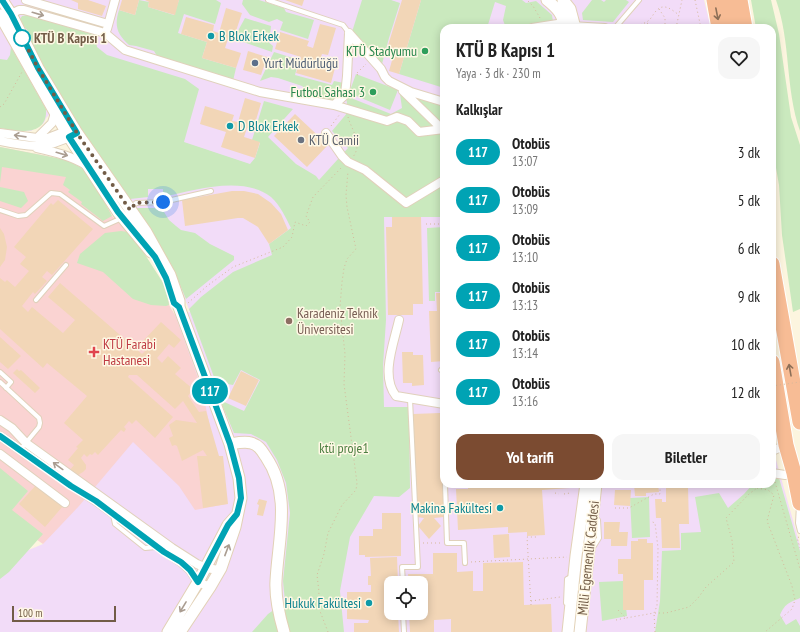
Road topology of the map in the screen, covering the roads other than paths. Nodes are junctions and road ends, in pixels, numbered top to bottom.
1 (26, 0) edge
2 (115, 0) edge
3 (268, 0) edge
4 (547, 0) edge
5 (563, 0) edge
6 (639, 0) edge
7 (714, 0) edge
8 (728, 0) edge
9 (740, 0) edge
10 (4, 2) edge
11 (4, 16) edge
12 (108, 24) junction
13 (567, 24) edge
14 (568, 24) edge
15 (618, 24) edge
16 (719, 24) edge
17 (733, 24) edge
18 (744, 24) edge
19 (105, 33) junction
20 (348, 33) junction
21 (400, 87) junction
22 (440, 101) edge
23 (334, 105) junction
24 (55, 113) junction
25 (440, 127) edge
26 (440, 130) edge
27 (71, 132) junction
28 (0, 133) edge
29 (326, 133) road end
30 (37, 138) junction
31 (0, 142) edge
32 (33, 147) junction
33 (89, 167) junction
34 (440, 182) edge
35 (211, 192) dead end
36 (0, 210) edge
37 (127, 214) junction
38 (66, 266) dead end
39 (776, 287) edge
40 (36, 300) dead end
41 (399, 320) dead end
42 (0, 372) edge
43 (0, 382) edge
44 (6, 388) junction
45 (410, 399) junction
46 (440, 403) edge
47 (776, 411) edge
48 (0, 420) edge
49 (800, 422) edge
50 (0, 436) edge
51 (230, 444) junction
52 (23, 447) junction
53 (779, 448) edge
54 (0, 454) edge
55 (794, 473) junction
56 (776, 474) edge
57 (445, 488) edge
58 (585, 488) edge
59 (600, 488) edge
60 (800, 501) edge
61 (65, 503) dead end
62 (237, 514) junction
63 (800, 531) edge
64 (465, 562) road end
65 (206, 568) junction
66 (219, 570) junction
67 (403, 576) edge
68 (574, 576) junction
69 (198, 582) junction
70 (210, 587) junction
71 (570, 611) junction
72 (403, 620) edge
73 (168, 632) edge
74 (180, 632) edge
75 (284, 632) edge
76 (404, 632) edge
77 (568, 632) edge
78 (580, 632) edge

1 - 12 street
2 - 12 street
3 - 20 lane
4 - 13 street
5 - 14 street
6 - 15 lane
7 -> 16 highway
8 - 17 highway
9 - 18 highway
10 - 11 street
11 -> 19 street
11 - 24 street
11 - 27 street
12 - 19 street
19 - 23 street
20 - 21 street
20 - 23 street
21 - 22 street
21 - 25 street
23 - 26 street
24 - 27 street
24 - 30 street
27 - 30 street
27 - 32 street
27 - 33 street
27 - 37 street
30 -> 28 street
29 - 34 street
31 - 32 street
32 -> 33 street
33 - 37 street
35 - 37 lane
36 - 37 lane
37 - 51 street
38 - 40 lane
49 -> 39 highway
41 - 45 street
42 - 44 lane
43 - 44 lane
44 - 52 lane
45 - 46 street
45 - 67 lane
47 - 53 highway
48 - 52 street
50 - 52 street
51 - 62 street
51 - 75 street
65 -> 52 street
52 - 69 street
53 - 55 highway
54 - 61 street
55 - 56 street
55 - 60 highway
57 - 64 lane
58 - 68 street, Milli Egemenlik Caddesi
59 - 78 street, Milli Egemenlik Caddesi
60 - 63 lane
62 - 65 street
66 -> 62 street
65 - 66 street
65 - 69 street
66 - 70 street
68 - 71 street, Milli Egemenlik Caddesi
68 - 71 lane, Milli Egemenlik Caddesi
69 - 70 street
69 -> 73 street
70 - 74 street
71 - 77 street, Milli Egemenlik Caddesi
72 - 76 lane

